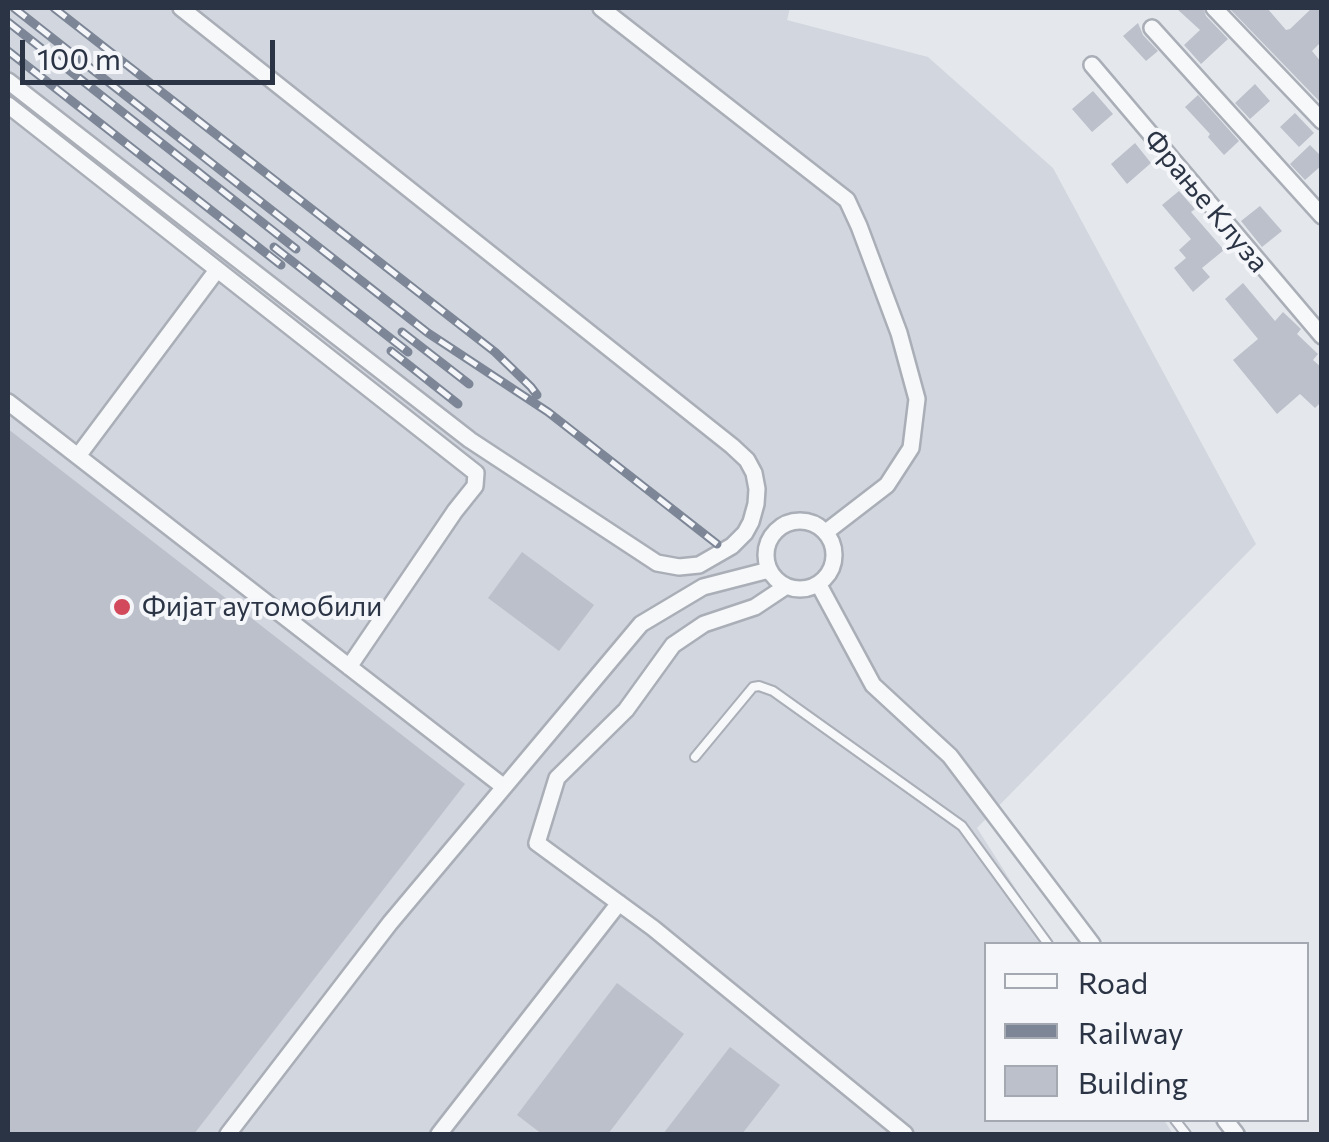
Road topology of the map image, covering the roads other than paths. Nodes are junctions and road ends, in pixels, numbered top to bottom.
1 (181, 8) edge
2 (601, 8) edge
3 (1214, 8) edge
4 (1152, 28) dead end
5 (1092, 65) dead end
6 (8, 80) edge
7 (8, 105) edge
8 (1322, 122) edge
9 (1322, 216) edge
10 (218, 270) junction
11 (1322, 336) edge
12 (8, 402) edge
13 (78, 456) junction
14 (826, 532) junction
15 (769, 570) junction
16 (819, 585) junction
17 (786, 586) junction
18 (349, 667) junction
19 (695, 756) dead end
20 (504, 787) junction
21 (619, 903) junction
22 (1047, 942) edge
23 (1090, 942) edge
24 (228, 1134) edge
25 (439, 1134) edge
26 (906, 1134) edge

1 - 6 street
2 - 14 street
3 - 8 street
4 - 9 street
5 - 11 street, Фрање Клуза
7 - 10 street
10 - 13 street
10 - 18 street
12 - 13 street
13 - 18 street
14 - 15 street
14 - 16 street
15 - 17 street
15 - 20 street
16 - 17 street
16 - 23 street
17 - 21 street
18 - 20 street
19 - 22 lane
20 - 24 street
21 - 25 street
21 - 26 street

